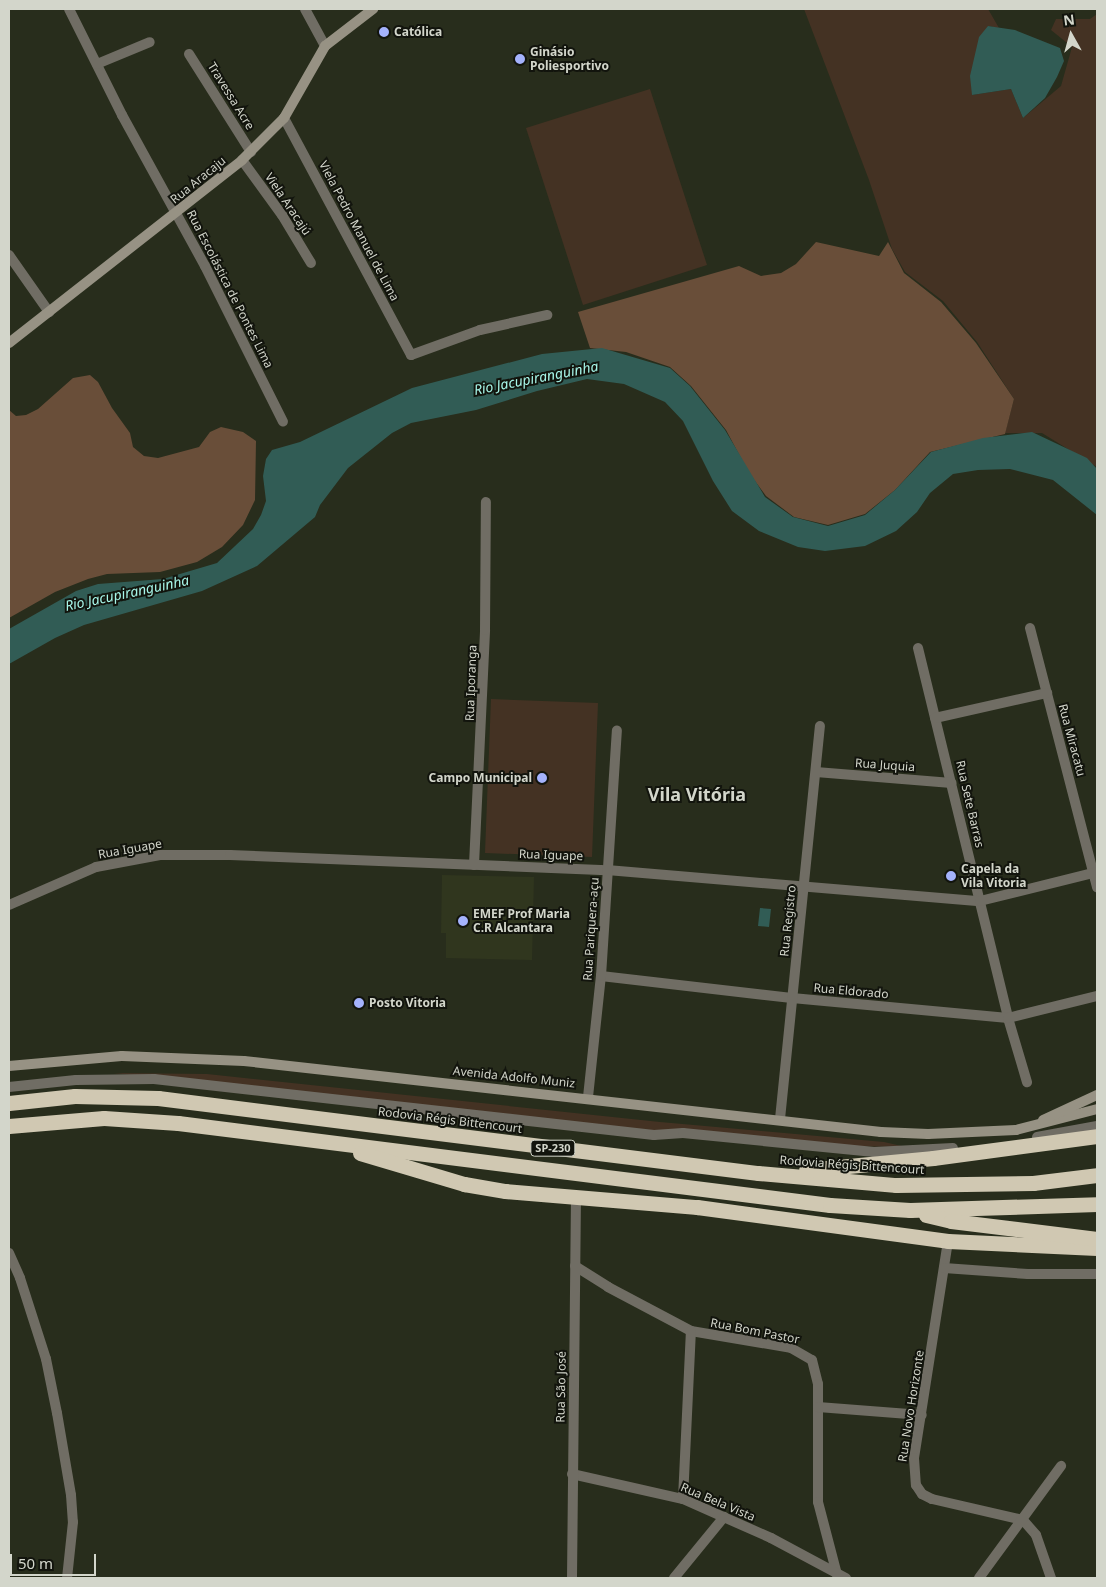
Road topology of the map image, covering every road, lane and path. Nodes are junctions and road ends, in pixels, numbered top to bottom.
1 (70, 9) edge
2 (305, 9) edge
3 (373, 9) edge
4 (150, 42) dead end
5 (325, 46) junction
6 (189, 54) dead end
7 (97, 64) junction
8 (284, 118) junction
9 (251, 152) junction
10 (242, 160) junction
11 (177, 214) junction
12 (9, 255) edge
13 (311, 263) dead end
14 (49, 312) junction
15 (547, 316) dead end
16 (9, 343) edge
17 (283, 422) dead end
18 (486, 502) dead end
19 (1030, 628) dead end
20 (918, 648) dead end
21 (1047, 693) junction
22 (935, 718) junction
23 (820, 726) dead end
24 (617, 731) dead end
25 (816, 772) junction
26 (952, 783) junction
27 (474, 865) junction
28 (607, 870) junction
29 (1095, 872) edge
30 (804, 887) junction
31 (1097, 887) edge
32 (980, 901) junction
33 (9, 905) edge
34 (601, 976) junction
35 (1097, 996) edge
36 (792, 998) junction
37 (1008, 1018) junction
38 (9, 1066) edge
39 (1027, 1082) dead end
40 (9, 1087) edge
41 (1097, 1095) edge
42 (588, 1097) junction
43 (9, 1103) edge
44 (1097, 1109) edge
45 (780, 1119) junction
46 (1097, 1120) edge
47 (9, 1126) edge
48 (1097, 1126) edge
49 (1080, 1129) junction
50 (1016, 1130) junction
51 (1097, 1136) edge
52 (316, 1140) junction
53 (758, 1173) junction
54 (1097, 1175) edge
55 (576, 1197) junction
56 (1097, 1204) edge
57 (910, 1210) junction
58 (1097, 1239) edge
59 (948, 1241) junction
60 (1097, 1248) edge
61 (9, 1253) edge
62 (575, 1266) junction
63 (944, 1268) junction
64 (1097, 1274) edge
65 (691, 1331) junction
66 (818, 1407) junction
67 (922, 1415) junction
68 (1061, 1466) dead end
69 (572, 1474) junction
70 (683, 1499) junction
71 (724, 1517) junction
72 (1023, 1520) junction
73 (838, 1577) edge
74 (67, 1578) edge
75 (572, 1578) edge
76 (674, 1578) edge
77 (979, 1578) edge
78 (1051, 1578) edge

1 - 7 street, Rua Escolástica de Pontes Lima
2 - 5 street
3 - 5 street, Rua Aracaju
4 - 7 street
5 - 8 street, Rua Aracaju
6 - 9 street, Travessa Acre
7 - 11 street, Rua Escolástica de Pontes Lima
8 - 9 street, Rua Aracaju
8 - 15 street, Viela Pedro Manuel de Lima
9 - 10 street, Rua Aracaju
10 - 11 street, Rua Aracaju
10 - 13 street, Viela Aracajú
11 - 14 street, Rua Aracaju
11 - 17 street, Rua Escolástica de Pontes Lima
12 - 14 street
14 - 16 street, Rua Aracaju
18 - 27 street, Rua Iporanga
19 - 21 street, Rua Miracatu
20 - 22 street, Rua Sete Barras
21 - 22 street
21 - 29 street, Rua Miracatu
22 - 26 street, Rua Sete Barras
23 - 25 street, Rua Registro
24 - 28 street, Rua Pariquera-açu
25 - 26 street, Rua Juquia
25 - 30 street, Rua Registro
26 - 32 street, Rua Sete Barras
27 - 28 street, Rua Iguape
27 - 33 street, Rua Iguape
28 - 30 street, Rua Iguape
28 - 34 street, Rua Pariquera-açu
29 - 31 street, Rua Miracatu
29 - 32 street, Rua Iguape
30 - 32 street, Rua Iguape
30 - 36 street, Rua Registro
32 - 37 street, Rua Sete Barras
34 - 36 street, Rua Eldorado
34 - 42 street, Rua Pariquera-açu
35 - 37 street, Rua Eldorado
36 - 37 street, Rua Eldorado
36 - 45 street, Rua Registro
37 - 39 street, Rua Sete Barras
38 - 42 street, Avenida Adolfo Muniz
40 - 49 street
41 - 50 street, Avenida Adolfo Muniz
42 - 45 street, Avenida Adolfo Muniz
43 - 53 highway, Rodovia Régis Bittencourt / SP-230
44 - 50 street, Avenida Adolfo Muniz
45 - 50 street, Avenida Adolfo Muniz
46 - 49 street
47 - 52 highway, SP-230
48 - 49 street
51 - 53 highway
52 - 55 highway
52 - 57 highway, SP-230
53 - 54 highway, Rodovia Régis Bittencourt / SP-230
55 - 59 highway
55 - 62 street, Rua São José
56 - 57 highway, SP-230
57 - 58 highway
59 - 60 highway
59 - 63 street, Rua Novo Horizonte
61 - 74 street
62 - 65 street, Rua Bom Pastor
62 - 69 street, Rua São José
63 - 64 street
63 - 67 street, Rua Novo Horizonte
65 - 66 street, Rua Bom Pastor
65 - 70 street
66 - 67 street
66 - 73 street, Rua Bom Pastor
67 - 72 street, Rua Novo Horizonte
68 - 72 street
69 - 70 street, Rua Bela Vista
69 - 75 street, Rua São José
70 - 71 street, Rua Bela Vista
71 - 73 street, Rua Bela Vista
71 - 76 street
72 - 77 street
72 - 78 street

